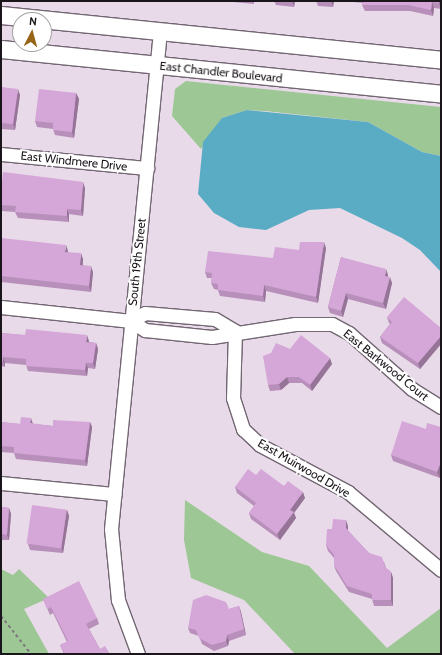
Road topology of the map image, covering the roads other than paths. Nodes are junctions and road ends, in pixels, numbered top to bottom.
1 (1, 14) edge
2 (160, 31) junction
3 (1, 49) edge
4 (441, 60) edge
5 (156, 65) junction
6 (441, 94) edge
7 (1, 154) edge
8 (147, 168) junction
9 (1, 307) edge
10 (131, 320) junction
11 (236, 331) junction
12 (441, 406) edge
13 (1, 483) edge
14 (114, 494) junction
15 (441, 570) edge
16 (138, 654) edge

1 - 2 main road
2 - 4 main road
2 - 5 street, South 19th Street
3 - 5 main road, East Chandler Boulevard
5 - 6 main road, East Chandler Boulevard
5 - 8 street, South 19th Street
7 - 8 street, East Windmere Drive
8 - 10 street, South 19th Street
9 - 10 street
10 - 11 street, East Barkwood Court
10 - 11 street
10 - 14 street, South 19th Street
11 - 12 street, East Barkwood Court
11 - 15 street, East Muirwood Drive
13 - 14 street
14 - 16 street, South 19th Street

